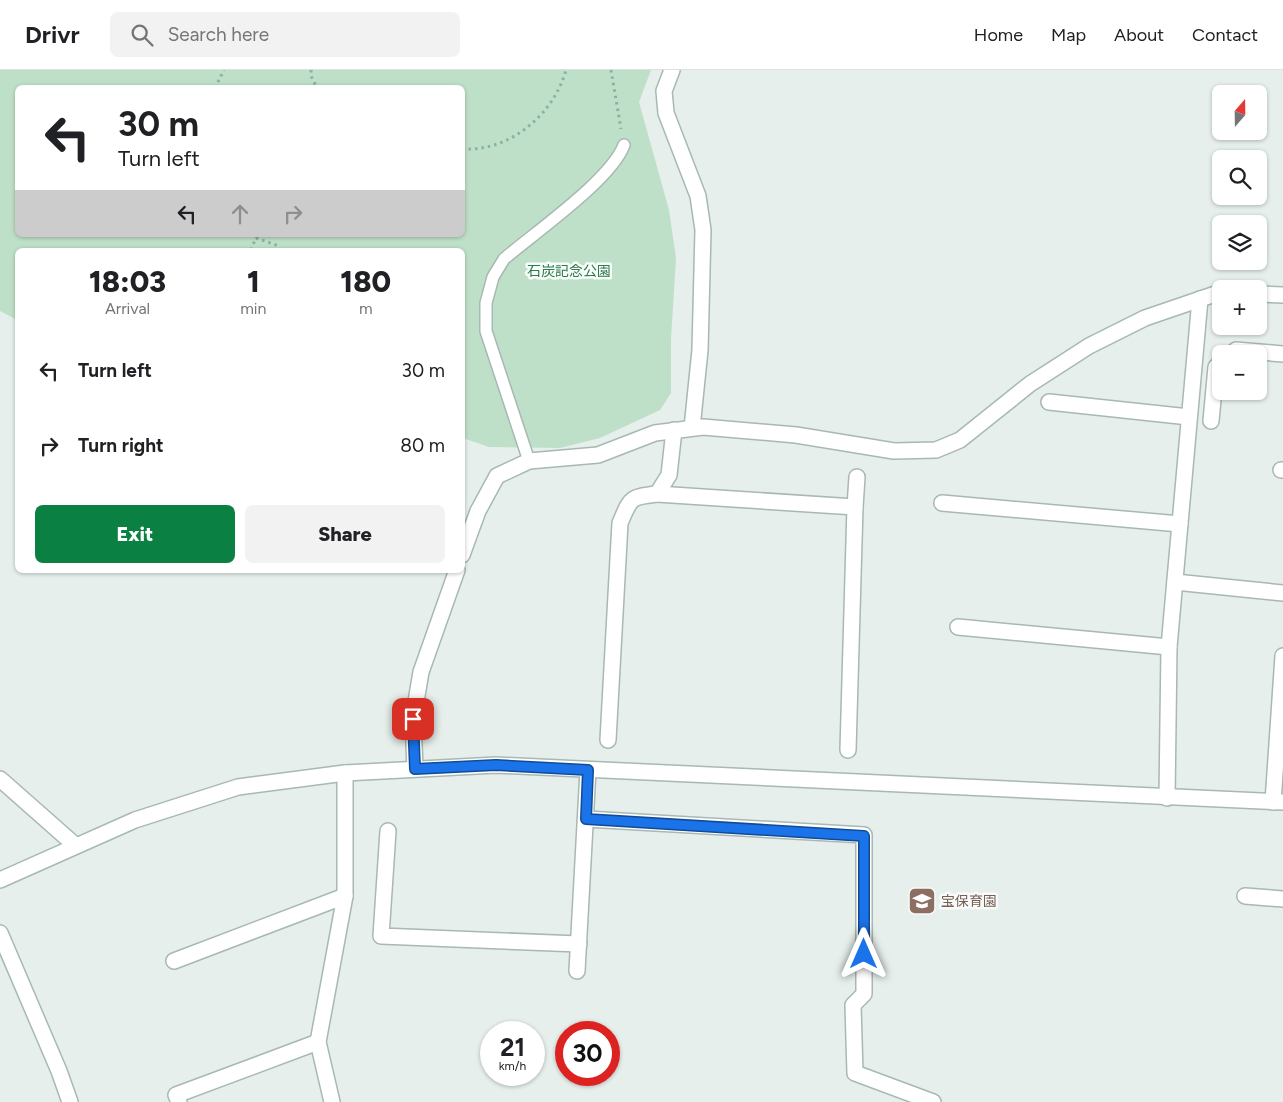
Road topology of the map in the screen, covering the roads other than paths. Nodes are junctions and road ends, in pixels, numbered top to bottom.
1 (672, 70) edge
2 (624, 145) road end
3 (1267, 294) edge
4 (1212, 295) edge
5 (1283, 295) edge
6 (1200, 299) junction
7 (1267, 353) edge
8 (1283, 354) edge
9 (1213, 400) edge
10 (1049, 402) dead end
11 (1189, 418) junction
12 (1211, 421) dead end
13 (692, 428) junction
14 (674, 430) junction
15 (529, 461) junction
16 (857, 477) dead end
17 (657, 494) junction
18 (942, 503) dead end
19 (855, 507) junction
20 (1180, 524) junction
21 (465, 547) edge
22 (456, 573) edge
23 (1175, 582) junction
24 (1283, 593) edge
25 (958, 627) dead end
26 (1170, 647) junction
27 (1283, 656) edge
28 (608, 740) dead end
29 (848, 750) dead end
30 (415, 769) junction
31 (588, 770) junction
32 (345, 773) junction
33 (0, 779) edge
34 (1167, 798) junction
35 (1278, 802) edge
36 (586, 819) junction
37 (388, 831) dead end
38 (76, 846) junction
39 (0, 880) edge
40 (345, 896) junction
41 (1245, 896) dead end
42 (1283, 900) edge
43 (0, 933) edge
44 (579, 944) junction
45 (174, 961) dead end
46 (578, 972) dead end
47 (318, 1042) junction
48 (70, 1102) edge
49 (179, 1102) edge
50 (332, 1102) edge
51 (933, 1102) edge

1 - 13 street
2 - 15 lane
3 - 5 street
4 - 6 street
6 - 11 street
6 - 13 street
7 - 8 street
9 - 12 street
10 - 11 street
11 - 20 street
13 - 14 street
14 - 15 street
14 - 17 street
15 - 21 street
16 - 19 street
17 - 19 street
17 - 28 street
18 - 20 street
19 - 29 street
20 - 23 street
22 - 30 street
23 - 24 street
23 - 26 street
25 - 26 street
26 - 34 street
27 - 35 street
30 - 31 street
30 - 32 street
31 - 34 street
31 - 36 street
32 - 38 street
32 - 40 street
33 - 38 street
34 - 35 street
36 - 44 street
36 - 51 street
37 - 44 street
38 - 39 street
40 - 45 street
40 - 47 street
41 - 42 street
43 - 48 street
44 - 46 street
47 - 49 street
47 - 50 street

